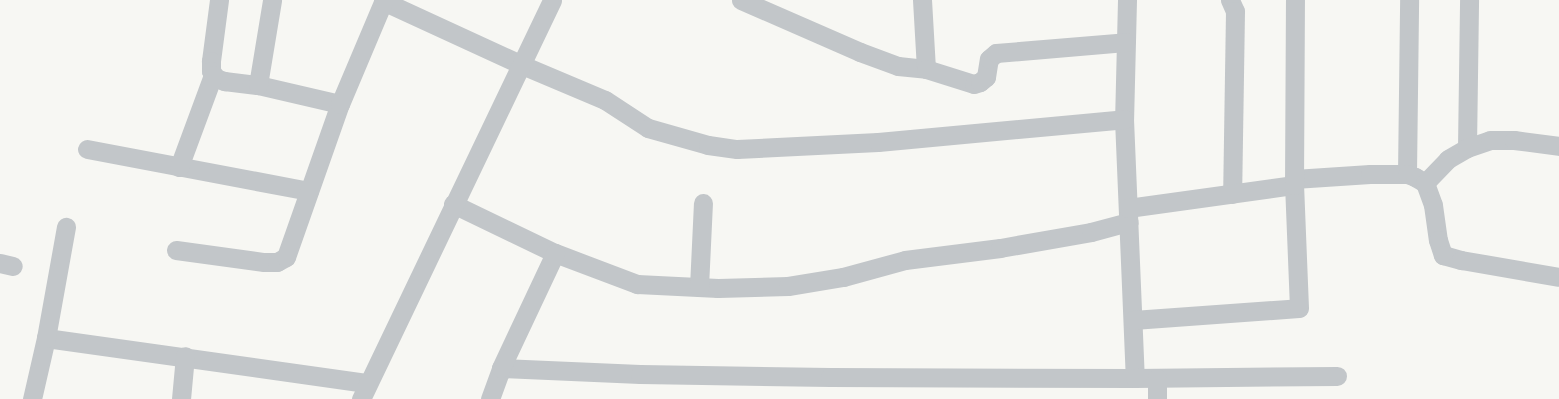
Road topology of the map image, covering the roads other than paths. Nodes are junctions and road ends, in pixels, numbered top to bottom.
1 (219, 0) edge
2 (272, 0) edge
3 (552, 0) edge
4 (922, 0) edge
5 (1127, 0) edge
6 (1230, 0) edge
7 (1295, 0) edge
8 (1408, 0) edge
9 (1469, 0) edge
10 (384, 1) edge
11 (747, 1) edge
12 (1126, 42) junction
13 (522, 65) junction
14 (926, 69) junction
15 (213, 75) junction
16 (258, 85) junction
17 (340, 104) junction
18 (1124, 119) junction
19 (1559, 146) edge
20 (1467, 148) junction
21 (87, 149) dead end
22 (179, 167) junction
23 (1407, 174) junction
24 (1294, 182) junction
25 (1424, 183) junction
26 (309, 191) junction
27 (1232, 194) junction
28 (703, 203) dead end
29 (453, 204) junction
30 (1128, 215) junction
31 (66, 227) dead end
32 (176, 250) dead end
33 (555, 253) junction
34 (1559, 277) edge
35 (699, 287) junction
36 (1133, 320) junction
37 (46, 338) junction
38 (185, 356) junction
39 (501, 368) junction
40 (1337, 376) dead end
41 (1135, 378) junction
42 (1158, 378) junction
43 (364, 391) edge
44 (32, 399) edge
45 (180, 399) edge
46 (490, 399) edge
47 (1157, 399) edge

1 - 15 street
2 - 16 street
3 - 13 street
4 - 14 street
5 - 12 street
6 - 27 street
7 - 24 street
8 - 23 street
9 - 20 street
10 - 13 street
10 - 17 street
11 - 14 street
12 - 14 street
12 - 18 street
13 - 18 street
13 - 29 street
15 - 16 street
15 - 22 street
16 - 17 street
17 - 26 street
18 - 30 street
19 - 20 street
20 - 25 street
21 - 22 street
22 - 26 street
23 - 24 street
23 - 25 street
24 - 27 street
24 - 36 street
25 - 34 street
26 - 32 street
27 - 30 street
28 - 35 street
29 - 33 street
29 - 43 street
30 - 35 street
30 - 36 street
31 - 37 street
33 - 35 street
33 - 39 street
36 - 41 street
37 - 38 street
37 - 44 street
38 - 43 street
38 - 45 street
39 - 41 street
39 - 46 street
40 - 42 street
41 - 42 street
42 - 47 street

